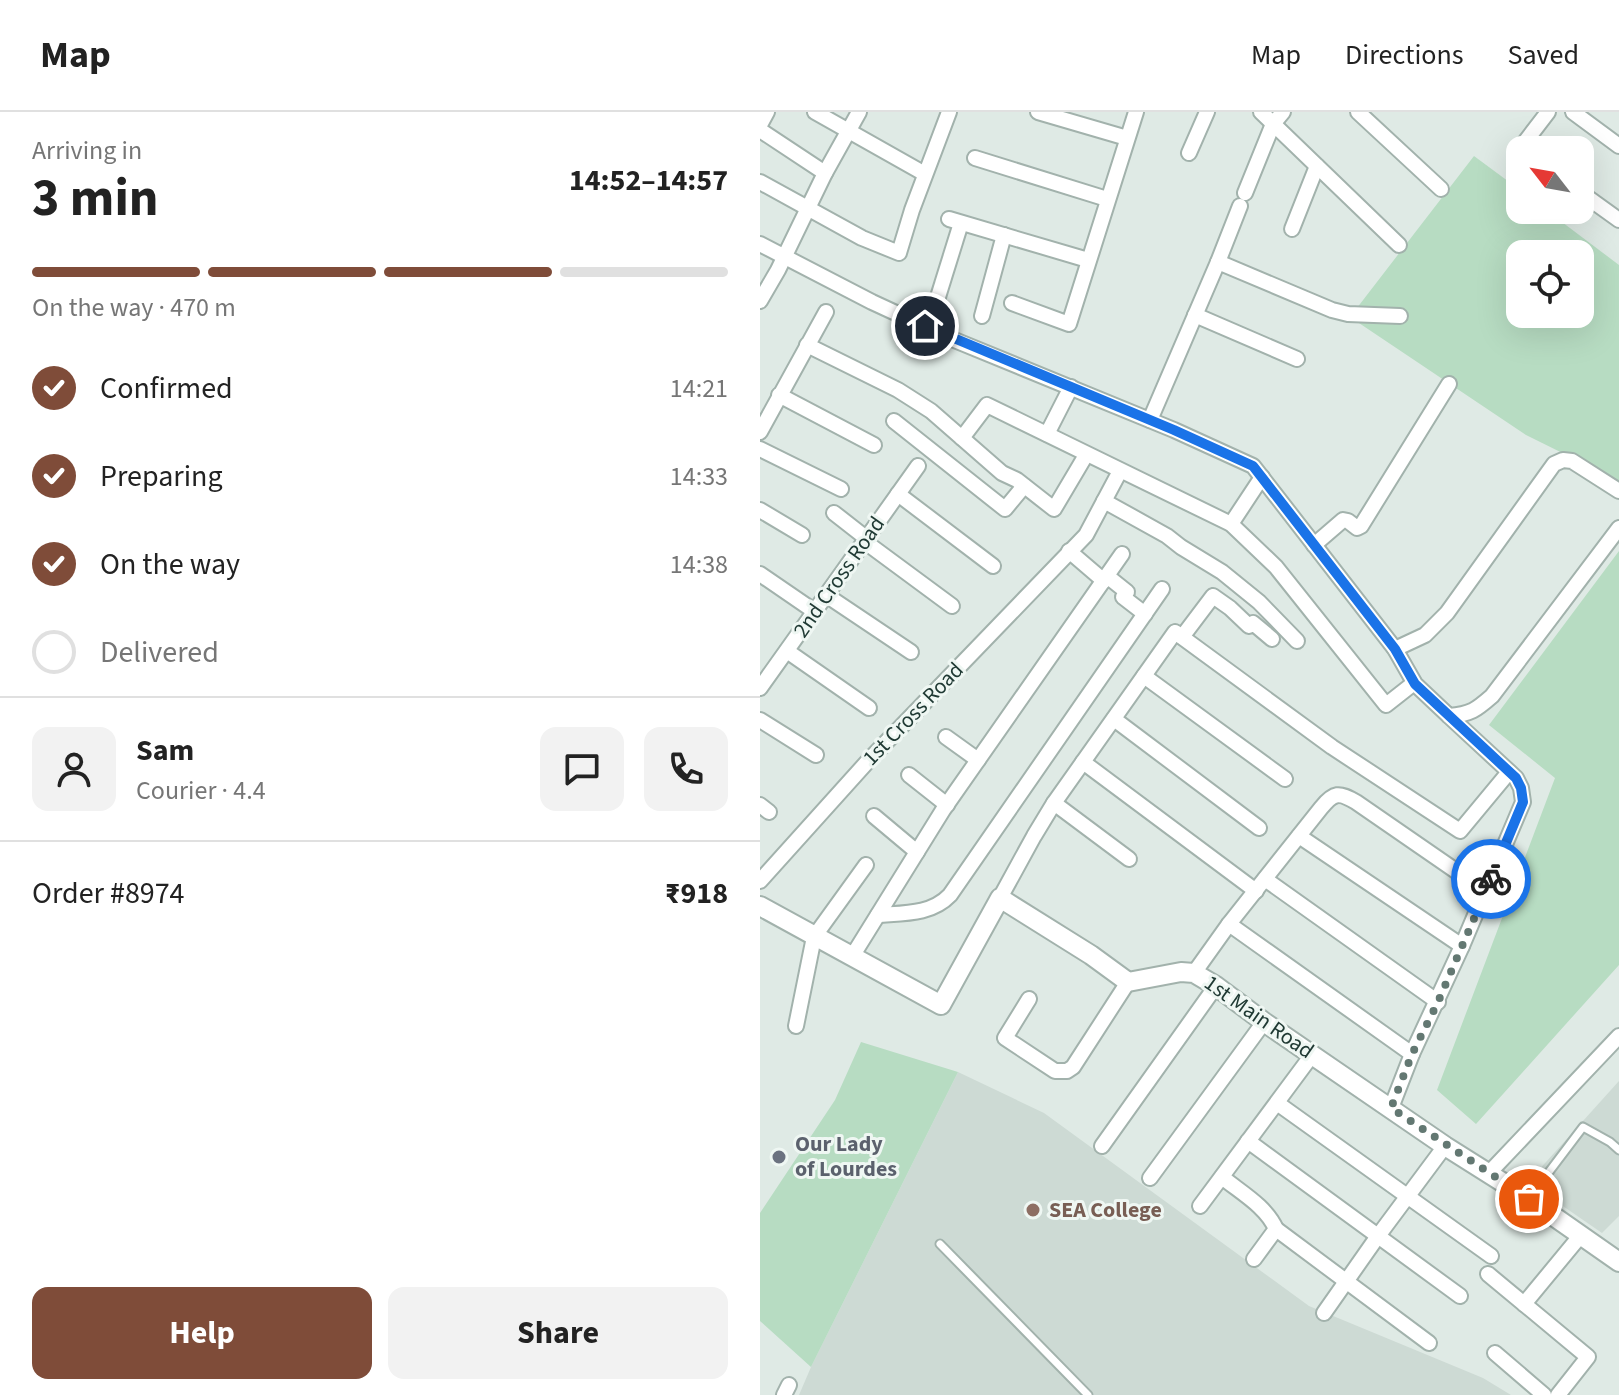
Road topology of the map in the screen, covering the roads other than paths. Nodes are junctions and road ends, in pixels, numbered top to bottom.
1 (767, 112) edge
2 (815, 112) edge
3 (859, 112) edge
4 (1038, 112) edge
5 (1136, 112) edge
6 (1207, 112) edge
7 (1261, 112) edge
8 (1358, 112) edge
9 (1548, 112) edge
10 (1573, 112) edge
11 (943, 114) edge
12 (1278, 118) edge
13 (760, 128) edge
14 (849, 132) junction
15 (1530, 136) edge
16 (1127, 138) junction
17 (1619, 146) edge
18 (1189, 153) dead end
19 (975, 158) dead end
20 (1317, 166) junction
21 (825, 173) junction
22 (925, 174) junction
23 (760, 182) edge
24 (1441, 189) dead end
25 (1107, 199) junction
26 (1594, 202) edge
27 (809, 208) junction
28 (1619, 220) edge
29 (1292, 229) dead end
30 (1004, 235) junction
31 (760, 244) edge
32 (1399, 245) dead end
33 (784, 258) junction
34 (1088, 260) junction
35 (1218, 262) junction
36 (938, 297) dead end
37 (760, 301) edge
38 (1012, 303) dead end
39 (826, 312) dead end
40 (1195, 315) junction
41 (982, 316) dead end
42 (1400, 316) dead end
43 (807, 345) junction
44 (1297, 359) dead end
45 (1449, 384) dead end
46 (1071, 387) junction
47 (779, 395) junction
48 (1150, 420) junction
49 (894, 421) dead end
50 (760, 432) edge
51 (1047, 434) junction
52 (962, 438) junction
53 (874, 445) dead end
54 (760, 449) edge
55 (1086, 455) junction
56 (918, 466) dead end
57 (1120, 471) junction
58 (1262, 477) junction
59 (1024, 486) junction
60 (841, 489) dead end
61 (1619, 491) edge
62 (898, 494) junction
63 (1104, 501) junction
64 (760, 510) edge
65 (834, 513) dead end
66 (1231, 524) junction
67 (1619, 528) edge
68 (802, 535) dead end
69 (865, 540) junction
70 (1314, 545) junction
71 (1069, 551) junction
72 (1122, 554) dead end
73 (993, 566) dead end
74 (760, 574) edge
75 (1106, 578) junction
76 (1162, 589) dead end
77 (826, 595) junction
78 (952, 606) dead end
79 (814, 611) junction
80 (1145, 614) junction
81 (1182, 637) junction
82 (1272, 639) dead end
83 (1297, 641) dead end
84 (1395, 649) junction
85 (787, 651) junction
86 (911, 652) dead end
87 (1144, 676) junction
88 (1414, 683) junction
89 (760, 688) edge
90 (869, 708) dead end
91 (1449, 716) junction
92 (1114, 719) junction
93 (760, 720) edge
94 (946, 737) dead end
95 (816, 755) dead end
96 (978, 760) junction
97 (1083, 762) junction
98 (1509, 772) junction
99 (909, 775) dead end
100 (1285, 779) dead end
101 (1054, 803) junction
102 (947, 805) junction
103 (874, 816) dead end
104 (1259, 828) dead end
105 (1299, 836) junction
106 (917, 852) junction
107 (1129, 859) dead end
108 (866, 865) dead end
109 (760, 881) edge
110 (1260, 885) junction
111 (1485, 891) junction
112 (1000, 898) junction
113 (760, 906) edge
114 (878, 915) junction
115 (1229, 924) junction
116 (814, 937) junction
117 (1462, 946) junction
118 (853, 955) junction
119 (1194, 973) junction
120 (1128, 982) junction
121 (1216, 986) junction
122 (1029, 999) dead end
123 (1438, 1002) junction
124 (1264, 1022) junction
125 (796, 1026) dead end
126 (1619, 1036) edge
127 (1412, 1054) junction
128 (1312, 1055) junction
129 (1277, 1103) junction
130 (1391, 1108) junction
131 (1248, 1141) junction
132 (1102, 1146) dead end
133 (1445, 1146) junction
134 (1619, 1150) edge
135 (1489, 1173) junction
136 (1222, 1177) junction
137 (1150, 1178) dead end
138 (1408, 1196) junction
139 (1529, 1199) junction
140 (1200, 1206) dead end
141 (1276, 1229) junction
142 (1581, 1235) junction
143 (1378, 1236) junction
144 (940, 1244) dead end
145 (1491, 1256) dead end
146 (1254, 1259) dead end
147 (1619, 1262) edge
148 (1488, 1274) dead end
149 (1347, 1282) junction
150 (1460, 1296) dead end
151 (1524, 1304) junction
152 (1324, 1313) dead end
153 (1429, 1343) dead end
154 (1495, 1353) dead end
155 (1088, 1395) edge
156 (1544, 1395) edge
157 (1558, 1395) edge

1 - 13 street
2 - 14 street
3 - 14 street
4 - 16 street
5 - 16 street
6 - 18 street
7 - 12 street
8 - 24 street
9 - 15 street
10 - 17 street
11 - 22 street
12 - 20 street
12 - 35 street
13 - 21 street
14 - 21 street
14 - 22 street
16 - 25 street
19 - 25 street
20 - 29 street
20 - 32 street
21 - 27 street
22 - 27 street
23 - 27 street
25 - 34 street
26 - 28 street
27 - 33 street
30 - 34 street
30 - 36 street
30 - 41 street
31 - 33 street
33 - 37 street
33 - 46 street
34 - 38 street
35 - 40 street
35 - 42 street
39 - 43 street
40 - 44 street
40 - 48 street
43 - 47 street
43 - 52 street
45 - 70 street
46 - 48 street
46 - 51 street
47 - 50 street
47 - 53 street
48 - 58 street
49 - 59 street
51 - 52 street
51 - 55 street
52 - 59 street
54 - 60 street
55 - 57 street
55 - 59 street
56 - 62 street, 2nd Cross Road
57 - 63 street, 1st Cross Road
57 - 66 street
58 - 66 street
58 - 70 street
61 - 84 street
62 - 69 street, 2nd Cross Road
62 - 73 street
63 - 71 street, 1st Cross Road
63 - 83 street
64 - 68 street
65 - 69 street
66 - 88 street
67 - 91 street
69 - 77 street, 2nd Cross Road
69 - 78 street
70 - 84 street
71 - 75 street
71 - 109 street, 1st Cross Road
72 - 75 street
74 - 79 street
75 - 80 street
75 - 96 street
76 - 80 street
77 - 79 street, 2nd Cross Road
77 - 86 street
79 - 85 street, 2nd Cross Road
80 - 114 street
81 - 82 street
81 - 87 street
81 - 98 street
84 - 88 street
85 - 89 street, 2nd Cross Road
85 - 90 street
87 - 92 street
87 - 100 street
88 - 91 street
91 - 98 street
92 - 97 street
92 - 104 street
93 - 95 street
94 - 96 street
96 - 102 street
97 - 101 street
97 - 110 street
98 - 111 street
99 - 102 street
101 - 107 street
101 - 112 street
102 - 106 street
103 - 106 street
105 - 110 street
105 - 111 street
105 - 117 street
106 - 114 street
108 - 116 street
110 - 115 street
110 - 123 street
111 - 117 street
112 - 118 street
112 - 120 street
113 - 116 street
114 - 118 street
115 - 119 street
115 - 127 street
116 - 118 street
116 - 125 street
117 - 123 street
119 - 120 street, 1st Main Road
119 - 121 street, 1st Main Road
120 - 122 street
121 - 124 street, 1st Main Road
121 - 132 street
123 - 127 street
124 - 128 street, 1st Main Road
124 - 137 street
126 - 135 street
127 - 130 street
128 - 129 street
128 - 130 street, 1st Main Road
129 - 131 street
129 - 138 street
130 - 133 street, 1st Main Road
131 - 136 street
131 - 143 street
133 - 135 street, 1st Main Road
133 - 138 street
134 - 139 lane
135 - 139 street, 1st Main Road
136 - 140 street
136 - 141 street
138 - 143 street
138 - 145 street
139 - 142 street, 1st Main Road
141 - 146 street
141 - 149 street
142 - 147 street, 1st Main Road
142 - 151 street
143 - 149 street
143 - 150 street
144 - 155 lane
148 - 151 street
149 - 152 street
149 - 153 street
151 - 157 street
154 - 156 street

